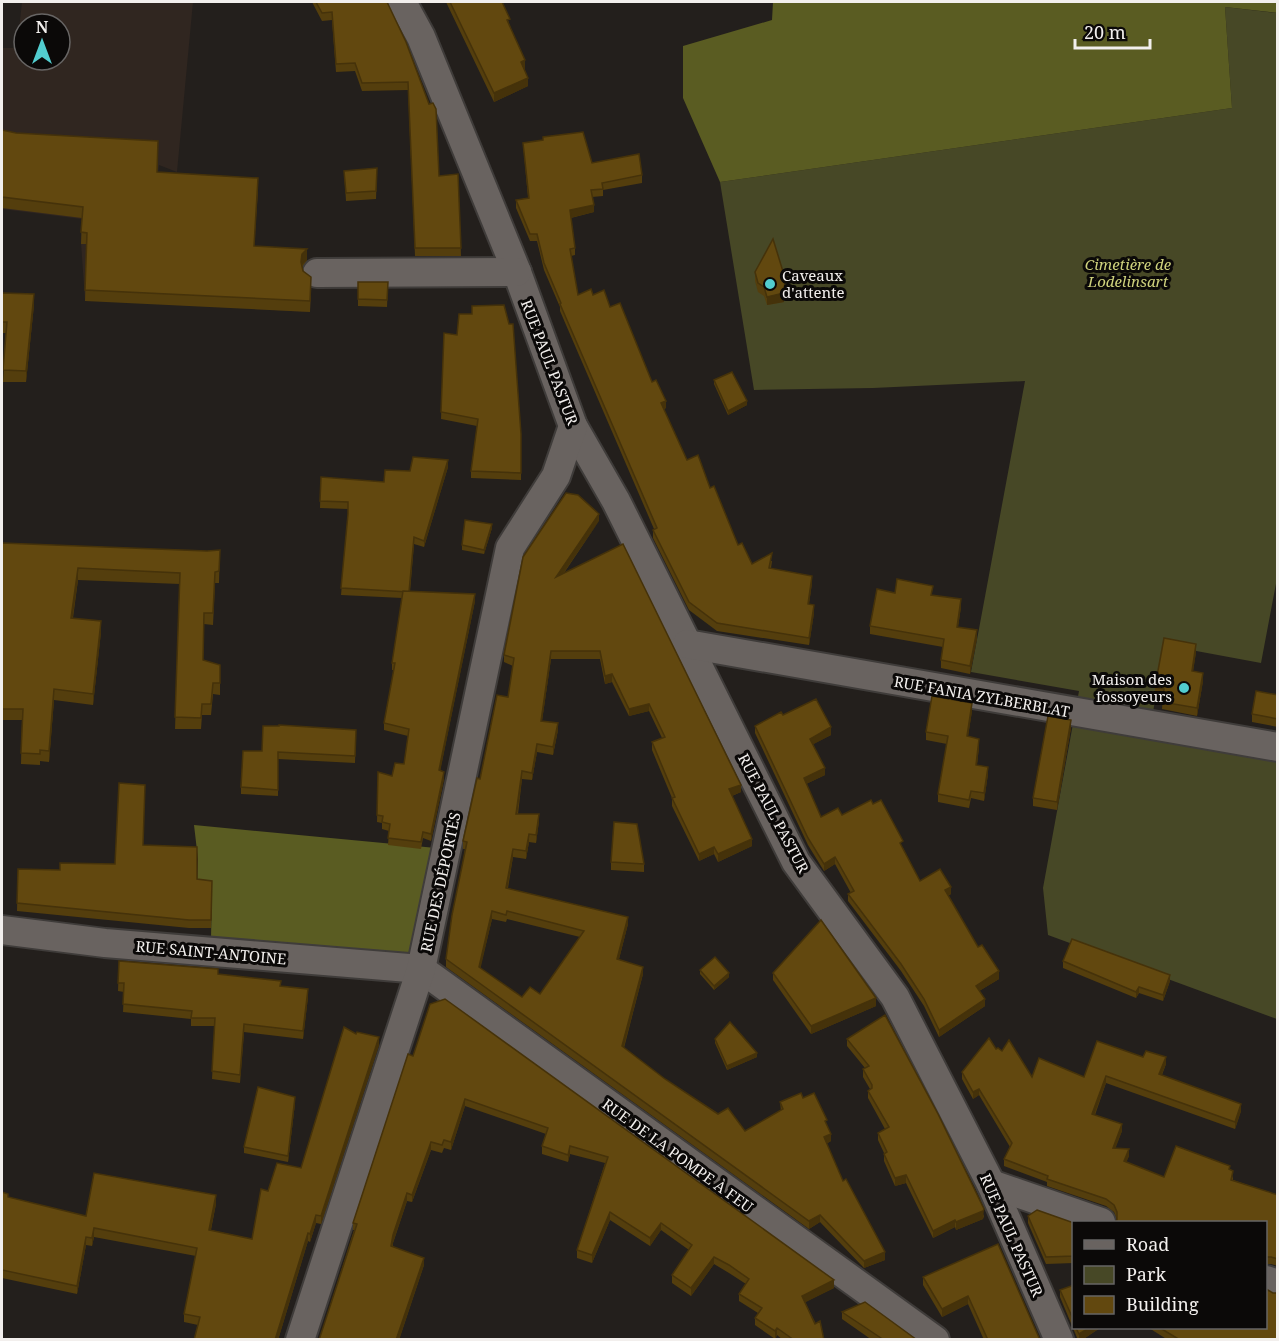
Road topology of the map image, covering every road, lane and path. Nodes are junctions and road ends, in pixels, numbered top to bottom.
1 (402, 2) edge
2 (517, 272) junction
3 (318, 273) dead end
4 (573, 426) junction
5 (687, 645) junction
6 (1278, 747) edge
7 (2, 930) edge
8 (422, 969) junction
9 (991, 1184) junction
10 (1098, 1221) edge
11 (300, 1340) edge
12 (935, 1340) edge
13 (1059, 1340) edge

1 - 2 street, RUE PAUL PASTUR
2 - 3 street
2 - 4 street, RUE PAUL PASTUR
4 - 5 street, RUE PAUL PASTUR
4 - 8 street, RUE DES DÉPORTÉS
5 - 6 street, RUE FANIA ZYLBERBLAT
5 - 9 street, RUE PAUL PASTUR
7 - 8 street, RUE SAINT-ANTOINE
8 - 11 street, RUE DES DÉPORTÉS
8 - 12 street, RUE DE LA POMPE À FEU
9 - 10 street
9 - 13 street, RUE PAUL PASTUR

